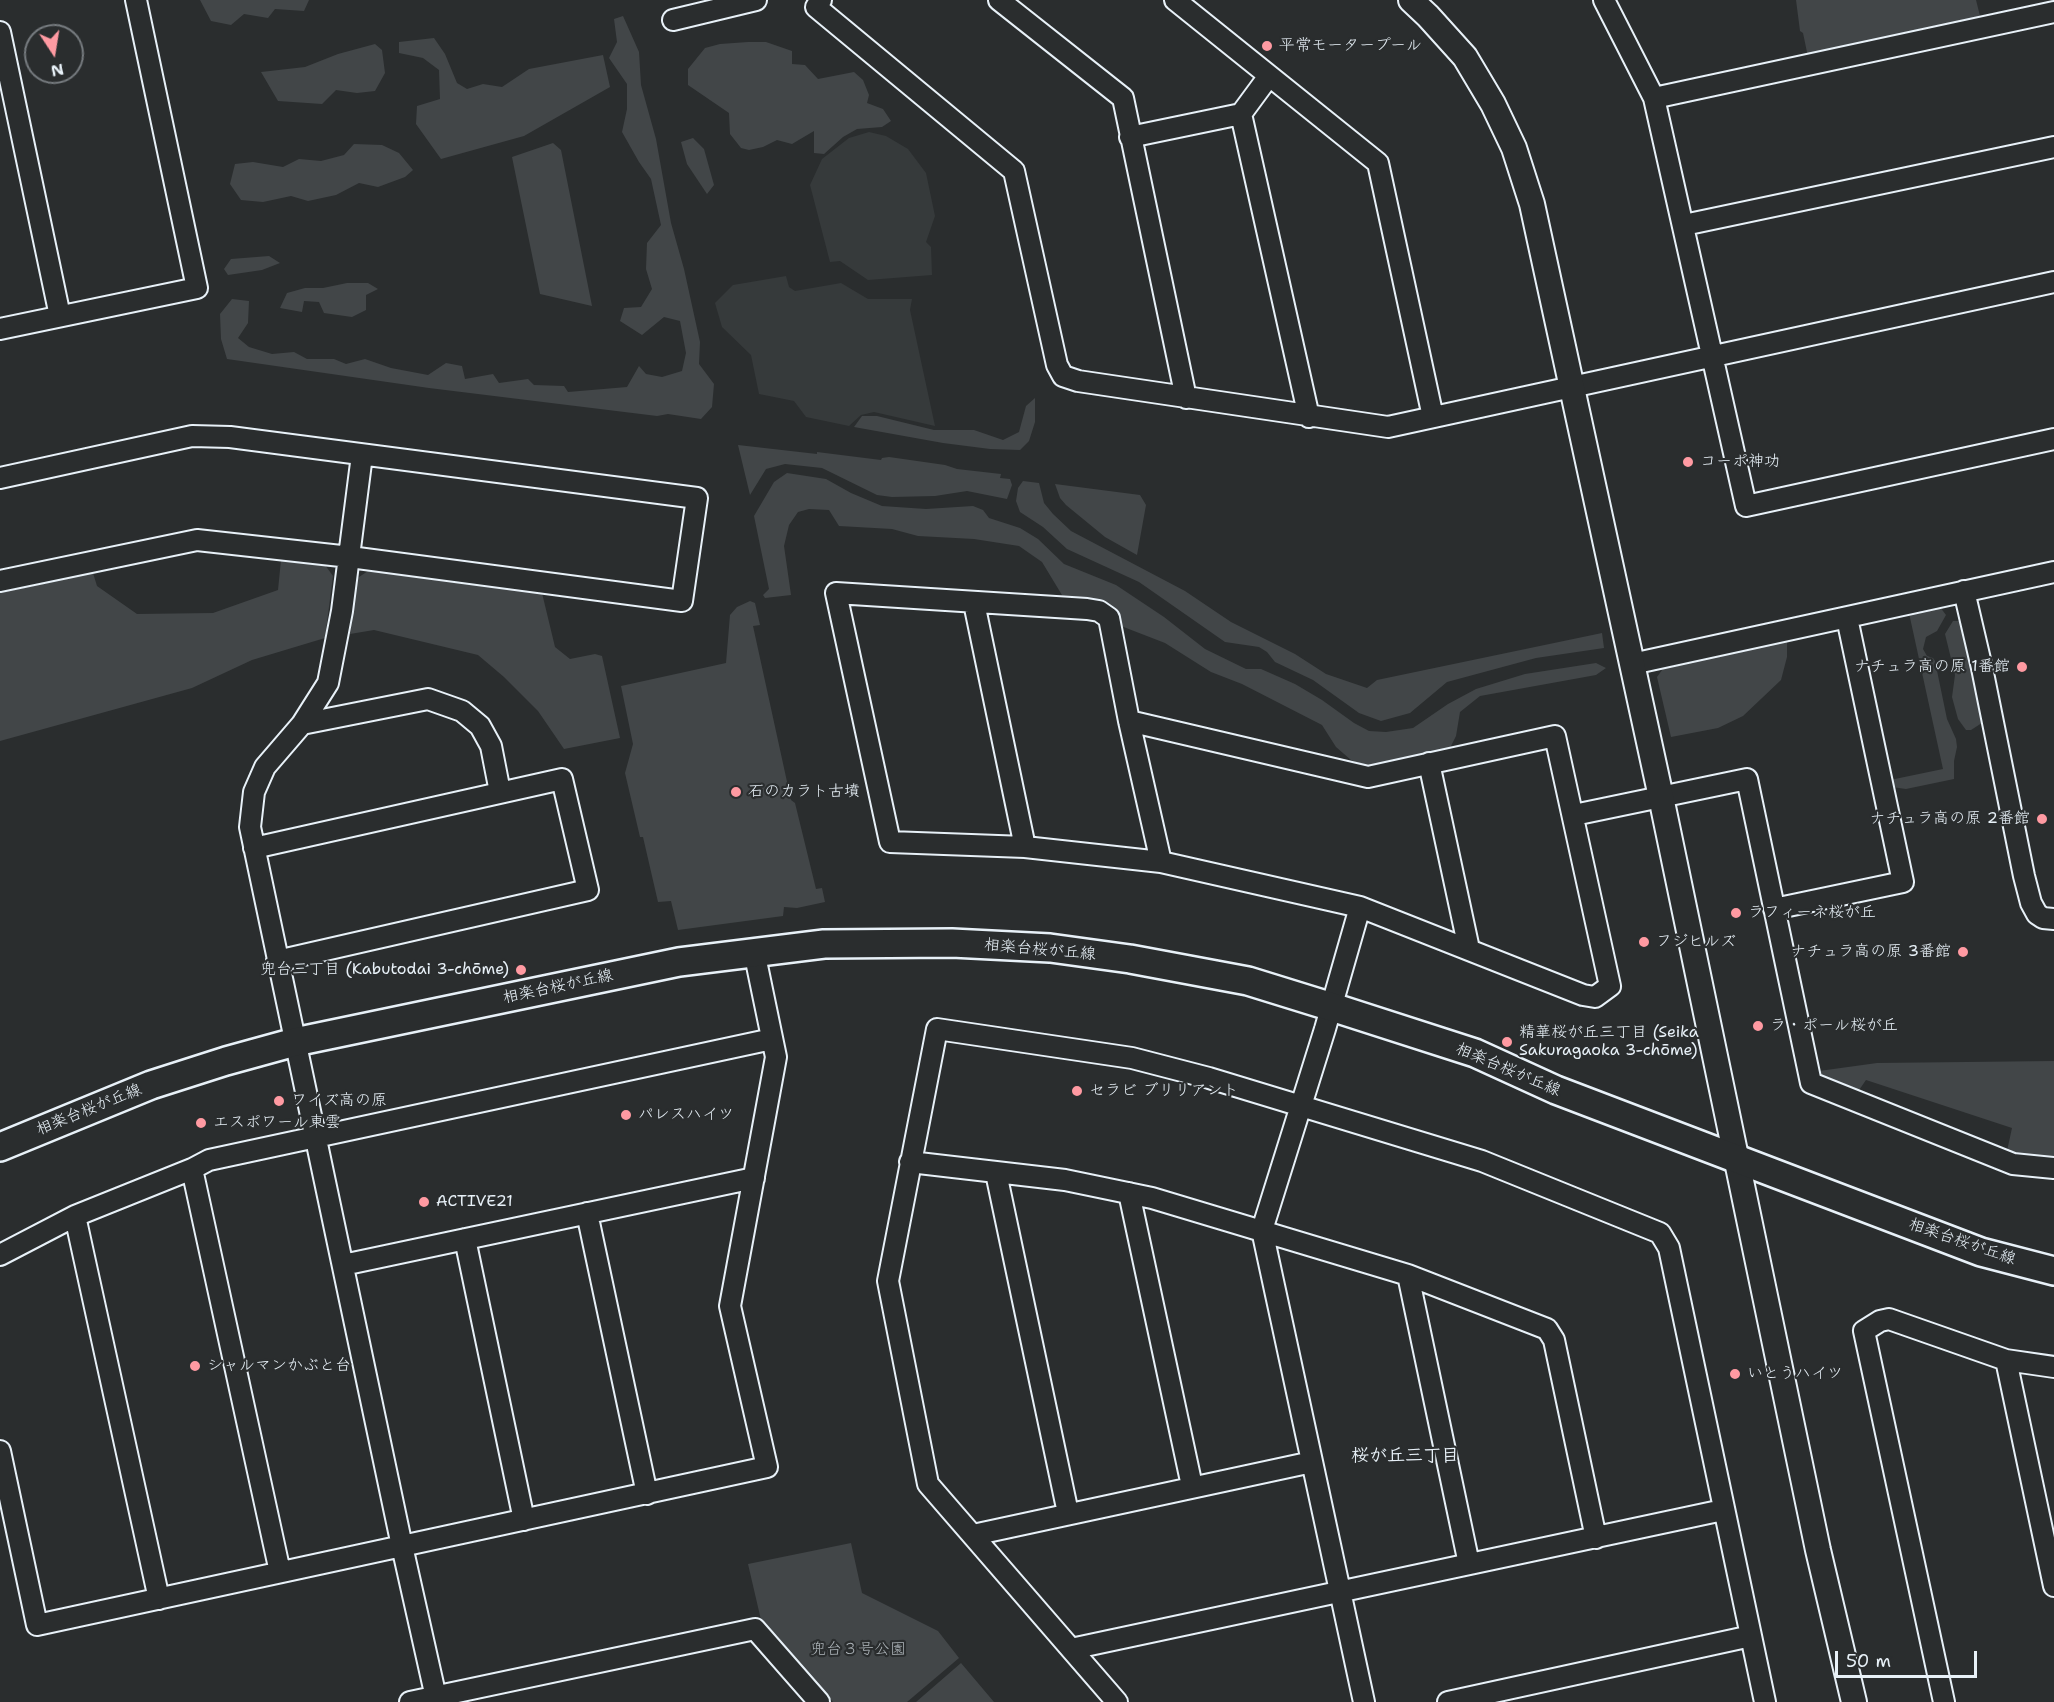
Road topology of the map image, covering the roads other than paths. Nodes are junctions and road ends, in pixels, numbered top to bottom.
1 (136, 0) edge
2 (756, 0) edge
3 (821, 0) edge
4 (999, 0) edge
5 (1175, 0) edge
6 (1411, 0) edge
7 (1604, 0) edge
8 (2054, 12) edge
9 (673, 20) dead end
10 (0, 33) edge
11 (1269, 76) junction
12 (1654, 98) junction
13 (1241, 114) junction
14 (1130, 137) junction
15 (2054, 147) edge
16 (1684, 225) junction
17 (2054, 282) edge
18 (60, 316) junction
19 (0, 329) edge
20 (1713, 357) junction
21 (1573, 387) junction
22 (1186, 398) junction
23 (1309, 417) junction
24 (1433, 417) junction
25 (2054, 439) edge
26 (362, 455) junction
27 (0, 478) edge
28 (350, 557) junction
29 (2054, 572) edge
30 (0, 581) edge
31 (1964, 591) junction
32 (974, 603) junction
33 (1847, 618) junction
34 (1632, 664) junction
35 (1129, 721) junction
36 (302, 724) junction
37 (1429, 763) junction
38 (500, 792) junction
39 (1661, 797) junction
40 (1574, 815) junction
41 (254, 848) junction
42 (1025, 848) junction
43 (1161, 862) junction
44 (1360, 908) junction
45 (1774, 909) junction
46 (2054, 919) edge
47 (1469, 949) junction
48 (754, 951) junction
49 (277, 961) junction
50 (1332, 1007) junction
51 (772, 1039) junction
52 (295, 1042) junction
53 (1301, 1104) junction
54 (316, 1136) junction
55 (0, 1147) edge
56 (1737, 1159) junction
57 (910, 1162) junction
58 (2054, 1168) edge
59 (192, 1169) junction
60 (996, 1173) junction
61 (754, 1178) junction
62 (1129, 1193) junction
63 (587, 1213) junction
64 (75, 1216) junction
65 (1262, 1230) junction
66 (465, 1239) junction
67 (0, 1255) edge
68 (343, 1265) junction
69 (2054, 1270) edge
70 (1408, 1275) junction
71 (2006, 1360) junction
72 (2054, 1366) edge
73 (0, 1451) edge
74 (1312, 1462) junction
75 (1192, 1486) junction
76 (647, 1494) junction
77 (1723, 1510) junction
78 (1068, 1513) junction
79 (524, 1520) junction
80 (973, 1535) junction
81 (1596, 1538) junction
82 (402, 1546) junction
83 (1469, 1564) junction
84 (280, 1572) junction
85 (2054, 1586) edge
86 (1340, 1591) junction
87 (159, 1599) junction
88 (1751, 1636) junction
89 (1071, 1649) junction
90 (436, 1699) edge
91 (410, 1702) edge
92 (819, 1702) edge
93 (1117, 1702) edge
94 (1364, 1702) edge
95 (1448, 1702) edge
96 (1765, 1702) edge
97 (1854, 1702) edge
98 (1944, 1702) edge

1 - 18 street
2 - 9 street
3 - 22 street
4 - 14 street
5 - 11 street
6 - 21 street
7 - 12 street
8 - 12 street
10 - 18 street
11 - 13 street
11 - 24 street
12 - 16 street
13 - 14 street
13 - 23 street
14 - 22 street
15 - 16 street
16 - 20 street
17 - 20 street
18 - 19 street
20 - 21 street
20 - 25 street
21 - 24 street
21 - 34 street
22 - 23 street
23 - 24 street
26 - 27 street
26 - 28 street
26 - 28 street
28 - 30 street
28 - 36 street
29 - 31 street
31 - 33 street
31 - 46 street
32 - 35 street
32 - 42 street
32 - 42 street
33 - 34 street
33 - 45 street
34 - 39 street
35 - 37 street
35 - 43 street
36 - 38 street
36 - 41 street
37 - 40 street
37 - 47 street
38 - 41 street
38 - 49 street
39 - 40 street
39 - 45 street
39 - 56 street
40 - 47 street
41 - 49 street
42 - 43 street
43 - 44 street
44 - 47 street
44 - 50 street
45 - 58 street
48 - 50 main road, 相楽台桜が丘線
48 - 51 street
48 - 52 main road, 相楽台桜が丘線
49 - 52 street
50 - 53 street
50 - 56 main road, 相楽台桜が丘線
51 - 54 street
51 - 61 street
52 - 54 street
52 - 55 main road, 相楽台桜が丘線
53 - 57 street
53 - 65 street
53 - 77 street
54 - 59 street
54 - 68 street
56 - 69 main road, 相楽台桜が丘線
56 - 97 street
57 - 60 street
57 - 80 street
59 - 64 street
59 - 84 street
60 - 62 street
60 - 78 street
61 - 63 street
61 - 76 street
62 - 65 street
62 - 75 street
63 - 66 street
63 - 76 street
64 - 67 street
64 - 87 street
65 - 70 street
65 - 74 street
66 - 68 street
66 - 79 street
68 - 82 street
70 - 81 street
70 - 83 street
71 - 72 street
71 - 85 street
71 - 98 street
73 - 87 street
74 - 75 street
74 - 86 street
75 - 78 street
76 - 79 street
77 - 81 street
77 - 88 street
78 - 80 street
79 - 82 street
80 - 89 street
81 - 83 street
82 - 84 street
82 - 90 street
83 - 86 street
84 - 87 street
86 - 89 street
86 - 94 street
88 - 95 street
88 - 96 street
89 - 93 street
90 - 91 street
90 - 92 street

